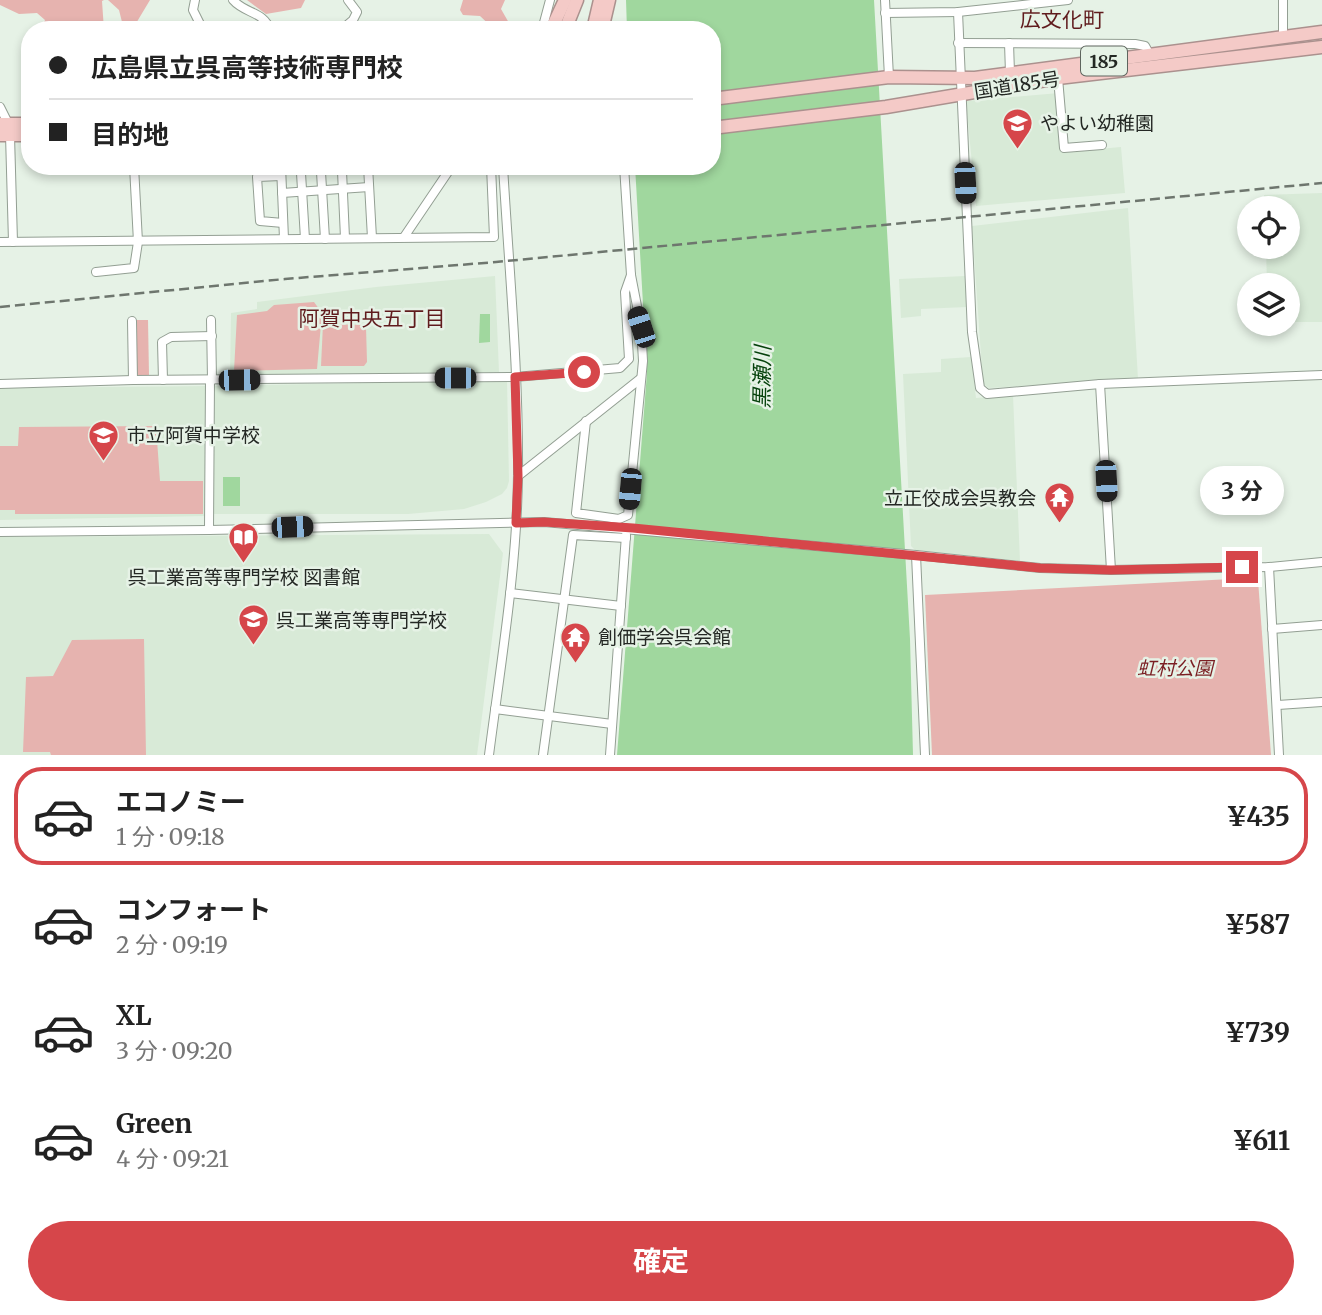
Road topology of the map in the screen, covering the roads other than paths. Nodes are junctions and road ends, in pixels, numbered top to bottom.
1 (195, 0) edge
2 (233, 0) edge
3 (348, 0) edge
4 (550, 0) edge
5 (565, 0) edge
6 (579, 0) edge
7 (600, 0) edge
8 (610, 0) edge
9 (885, 0) edge
10 (943, 0) edge
11 (1068, 0) edge
12 (1283, 0) edge
13 (1030, 2) edge
14 (985, 4) edge
15 (942, 12) junction
16 (958, 12) junction
17 (886, 13) junction
18 (198, 21) edge
19 (266, 21) edge
20 (352, 21) edge
21 (544, 21) edge
22 (555, 21) edge
23 (569, 21) edge
24 (595, 21) edge
25 (604, 21) edge
26 (1322, 32) edge
27 (1283, 38) junction
28 (958, 43) junction
29 (1009, 43) junction
30 (1322, 47) edge
31 (1150, 55) junction
32 (1010, 73) junction
33 (887, 78) junction
34 (960, 78) junction
35 (1058, 78) junction
36 (962, 94) junction
37 (721, 98) edge
38 (0, 107) edge
39 (721, 127) edge
40 (5, 130) edge
41 (1102, 145) dead end
42 (134, 175) edge
43 (301, 175) edge
44 (321, 175) edge
45 (342, 175) edge
46 (368, 175) edge
47 (446, 175) edge
48 (491, 175) edge
49 (504, 175) edge
50 (625, 175) edge
51 (281, 176) joint
52 (369, 187) junction
53 (322, 190) junction
54 (343, 190) junction
55 (302, 191) junction
56 (282, 193) junction
57 (283, 223) junction
58 (404, 237) junction
59 (345, 238) junction
60 (372, 238) junction
61 (284, 239) junction
62 (305, 239) junction
63 (325, 239) junction
64 (0, 242) edge
65 (13, 242) junction
66 (138, 242) junction
67 (96, 272) dead end
68 (631, 275) junction
69 (211, 320) dead end
70 (132, 321) dead end
71 (212, 336) junction
72 (1322, 375) edge
73 (515, 377) junction
74 (640, 379) junction
75 (133, 380) junction
76 (163, 380) junction
77 (211, 380) junction
78 (0, 384) edge
79 (1100, 384) junction
80 (586, 421) junction
81 (518, 476) junction
82 (516, 523) junction
83 (628, 527) junction
84 (209, 530) junction
85 (0, 531) edge
86 (916, 555) junction
87 (1322, 562) edge
88 (1269, 567) junction
89 (1111, 570) junction
90 (510, 593) junction
91 (565, 601) junction
92 (621, 606) junction
93 (1322, 625) edge
94 (1272, 629) junction
95 (1322, 702) edge
96 (1278, 705) junction
97 (495, 709) junction
98 (549, 716) junction
99 (612, 724) junction
100 (489, 755) edge
101 (543, 755) edge
102 (610, 755) edge
103 (925, 755) edge
104 (1279, 755) edge

1 - 18 street
2 - 19 street
3 - 20 street
4 - 21 street
5 - 22 highway
6 - 23 highway
7 - 24 highway
8 - 25 highway
9 - 17 street
10 - 15 street
11 - 13 street
12 - 27 street
13 - 14 street
14 - 16 street
15 - 16 street
15 - 17 street
16 - 28 street
17 - 33 street
26 - 27 highway, 国道185号 / 185
27 - 31 highway, 国道185号 / 185
28 - 29 street
28 - 34 street
29 - 31 street
29 - 32 street
30 - 35 highway, 国道185号 / 185
31 - 32 highway, 国道185号 / 185
32 - 34 highway, 国道185号 / 185
33 - 34 highway, 国道185号 / 185
33 - 37 highway, 国道185号 / 185
34 - 36 street
35 - 36 highway, 国道185号 / 185
35 - 41 street
36 - 39 highway, 国道185号 / 185
36 - 79 street
38 - 40 street
40 - 65 street
42 - 66 street
43 - 55 street
44 - 53 street
45 - 54 street
46 - 52 street
47 - 58 street
48 - 58 street
49 - 73 street
50 - 68 street
51 - 56 street
51 - 57 street
52 - 54 street
52 - 60 street
53 - 54 street
53 - 55 street
53 - 63 street
54 - 59 street
55 - 56 street
55 - 62 street
56 - 57 street
57 - 61 street
58 - 60 street
59 - 60 street
59 - 63 street
61 - 62 street
61 - 66 street
62 - 63 street
64 - 65 street
65 - 66 street
66 - 67 street
68 - 73 street
68 - 74 street
69 - 71 street
70 - 75 street
71 - 76 street
71 - 77 street
72 - 79 street
73 - 77 street
73 - 81 street
74 - 80 street
74 - 83 street
75 - 76 street
75 - 78 street
76 - 77 street
77 - 84 street
79 - 89 street
80 - 81 street
80 - 83 street
81 - 82 street
82 - 83 street
82 - 84 street
82 - 90 street
83 - 86 street
83 - 91 street
83 - 92 street
84 - 85 street
86 - 89 street
86 - 103 street
87 - 88 street
88 - 89 street
88 - 94 street
90 - 91 street
90 - 97 street
91 - 92 street
91 - 98 street
92 - 99 street
93 - 94 street
94 - 96 street
95 - 96 street
96 - 104 street
97 - 98 street
97 - 100 street
98 - 99 street
98 - 101 street
99 - 102 street

